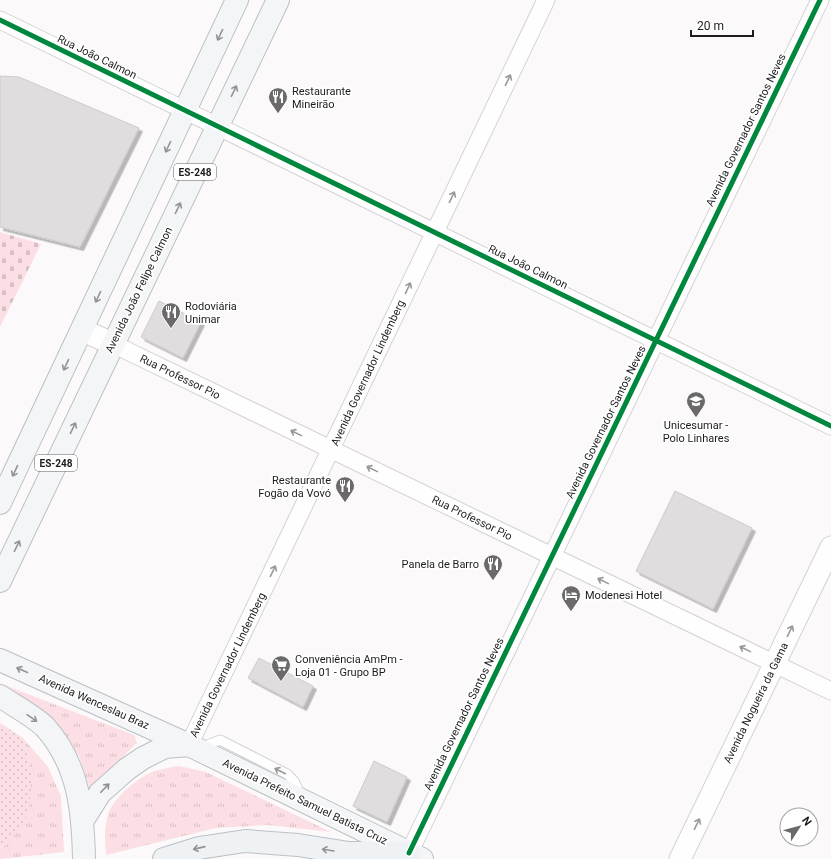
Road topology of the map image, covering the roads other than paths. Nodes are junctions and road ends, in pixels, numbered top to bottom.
1 (237, 0) edge
2 (278, 0) edge
3 (546, 0) edge
4 (820, 0) edge
5 (0, 20) edge
6 (184, 111) junction
7 (217, 127) junction
8 (435, 232) junction
9 (82, 330) junction
10 (656, 341) junction
11 (113, 344) junction
12 (831, 426) edge
13 (331, 450) junction
14 (0, 503) edge
15 (831, 547) edge
16 (551, 556) junction
17 (0, 581) edge
18 (0, 660) edge
19 (775, 664) junction
20 (831, 691) edge
21 (0, 696) edge
22 (135, 720) junction
23 (193, 747) junction
24 (143, 758) junction
25 (83, 823) junction
26 (415, 856) edge
27 (84, 859) edge
28 (164, 859) edge
29 (680, 859) edge

1 -> 6 main road, ES-248
7 -> 2 main road, Avenida João Felipe Calmon / ES-248
8 -> 3 street, Avenida Governador Lindemberg
4 - 10 street, Avenida Governador Santos Neves
5 - 6 street, Rua João Calmon
6 - 7 street, Rua João Calmon
6 -> 9 main road, ES-248
7 - 8 street, Rua João Calmon
11 -> 7 main road, Avenida João Felipe Calmon / ES-248
8 - 10 street, Rua João Calmon
13 -> 8 street, Avenida Governador Lindemberg
9 - 11 main road
9 -> 14 main road, ES-248
10 - 12 street, Rua João Calmon
10 - 16 street, Avenida Governador Santos Neves
13 -> 11 street, Rua Professor Pio
17 -> 11 main road, Avenida João Felipe Calmon / ES-248
16 -> 13 street, Rua Professor Pio
23 -> 13 street, Avenida Governador Lindemberg
19 -> 15 street, Avenida Nogueira da Gama
19 -> 16 street, Rua Professor Pio
16 - 26 street, Avenida Governador Santos Neves
22 -> 18 main road, Avenida Wenceslau Braz
19 - 20 street, Rua Professor Pio
29 -> 19 street, Avenida Nogueira da Gama
21 -> 25 main road
22 - 23 main road, Avenida Wenceslau Braz
22 - 24 main road
23 - 24 main road
26 -> 23 main road, Avenida Prefeito Samuel Batista Cruz
25 -> 24 main road
25 - 27 main road
26 -> 28 highway

